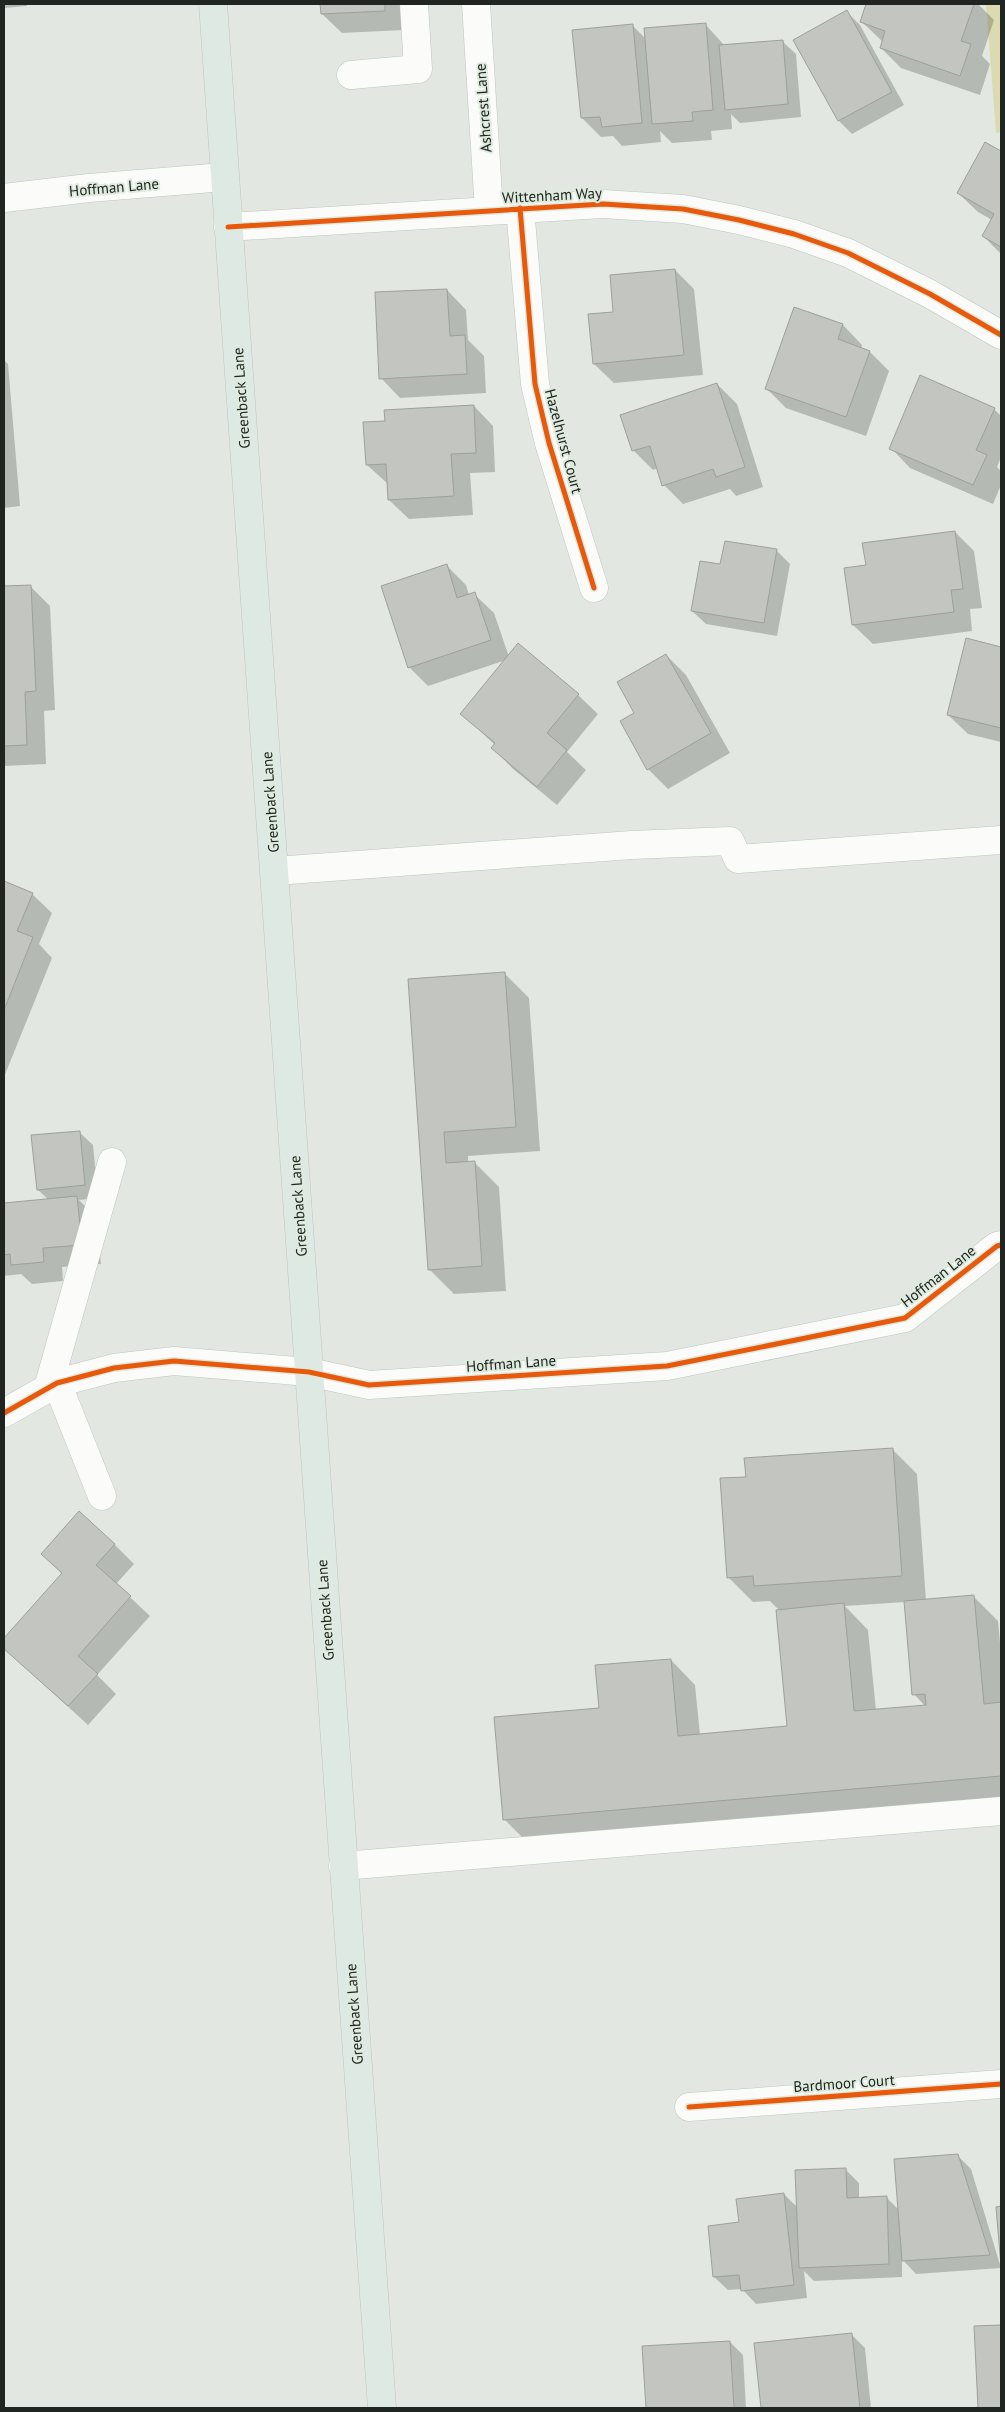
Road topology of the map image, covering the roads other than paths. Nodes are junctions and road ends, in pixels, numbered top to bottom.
1 (213, 4) edge
2 (414, 4) edge
3 (476, 4) edge
4 (351, 75) dead end
5 (224, 178) junction
6 (4, 198) edge
7 (520, 208) junction
8 (489, 211) junction
9 (228, 227) junction
10 (1001, 335) edge
11 (594, 588) dead end
12 (1001, 840) edge
13 (275, 871) junction
14 (112, 1162) dead end
15 (1001, 1245) edge
16 (309, 1372) junction
17 (53, 1386) junction
18 (4, 1412) edge
19 (102, 1496) dead end
20 (1001, 1811) edge
21 (343, 1866) junction
22 (1001, 2084) edge
23 (689, 2107) dead end
24 (382, 2408) edge

1 - 5 main road, Greenback Lane
2 - 4 street
3 - 8 street, Ashcrest Lane
5 - 6 street, Hoffman Lane
5 - 9 main road, Greenback Lane
7 - 8 street, Wittenham Way
7 - 10 street, Wittenham Way
7 - 11 street, Hazelhurst Court
8 - 9 street, Wittenham Way
9 - 13 main road, Greenback Lane
12 - 13 street
13 - 16 main road, Greenback Lane
14 - 17 street
15 - 16 street, Hoffman Lane
16 - 17 street, Hoffman Lane
16 - 21 main road, Greenback Lane
17 - 18 street, Hoffman Lane
17 - 19 street
20 - 21 street
21 - 24 main road, Greenback Lane
22 - 23 street, Bardmoor Court

